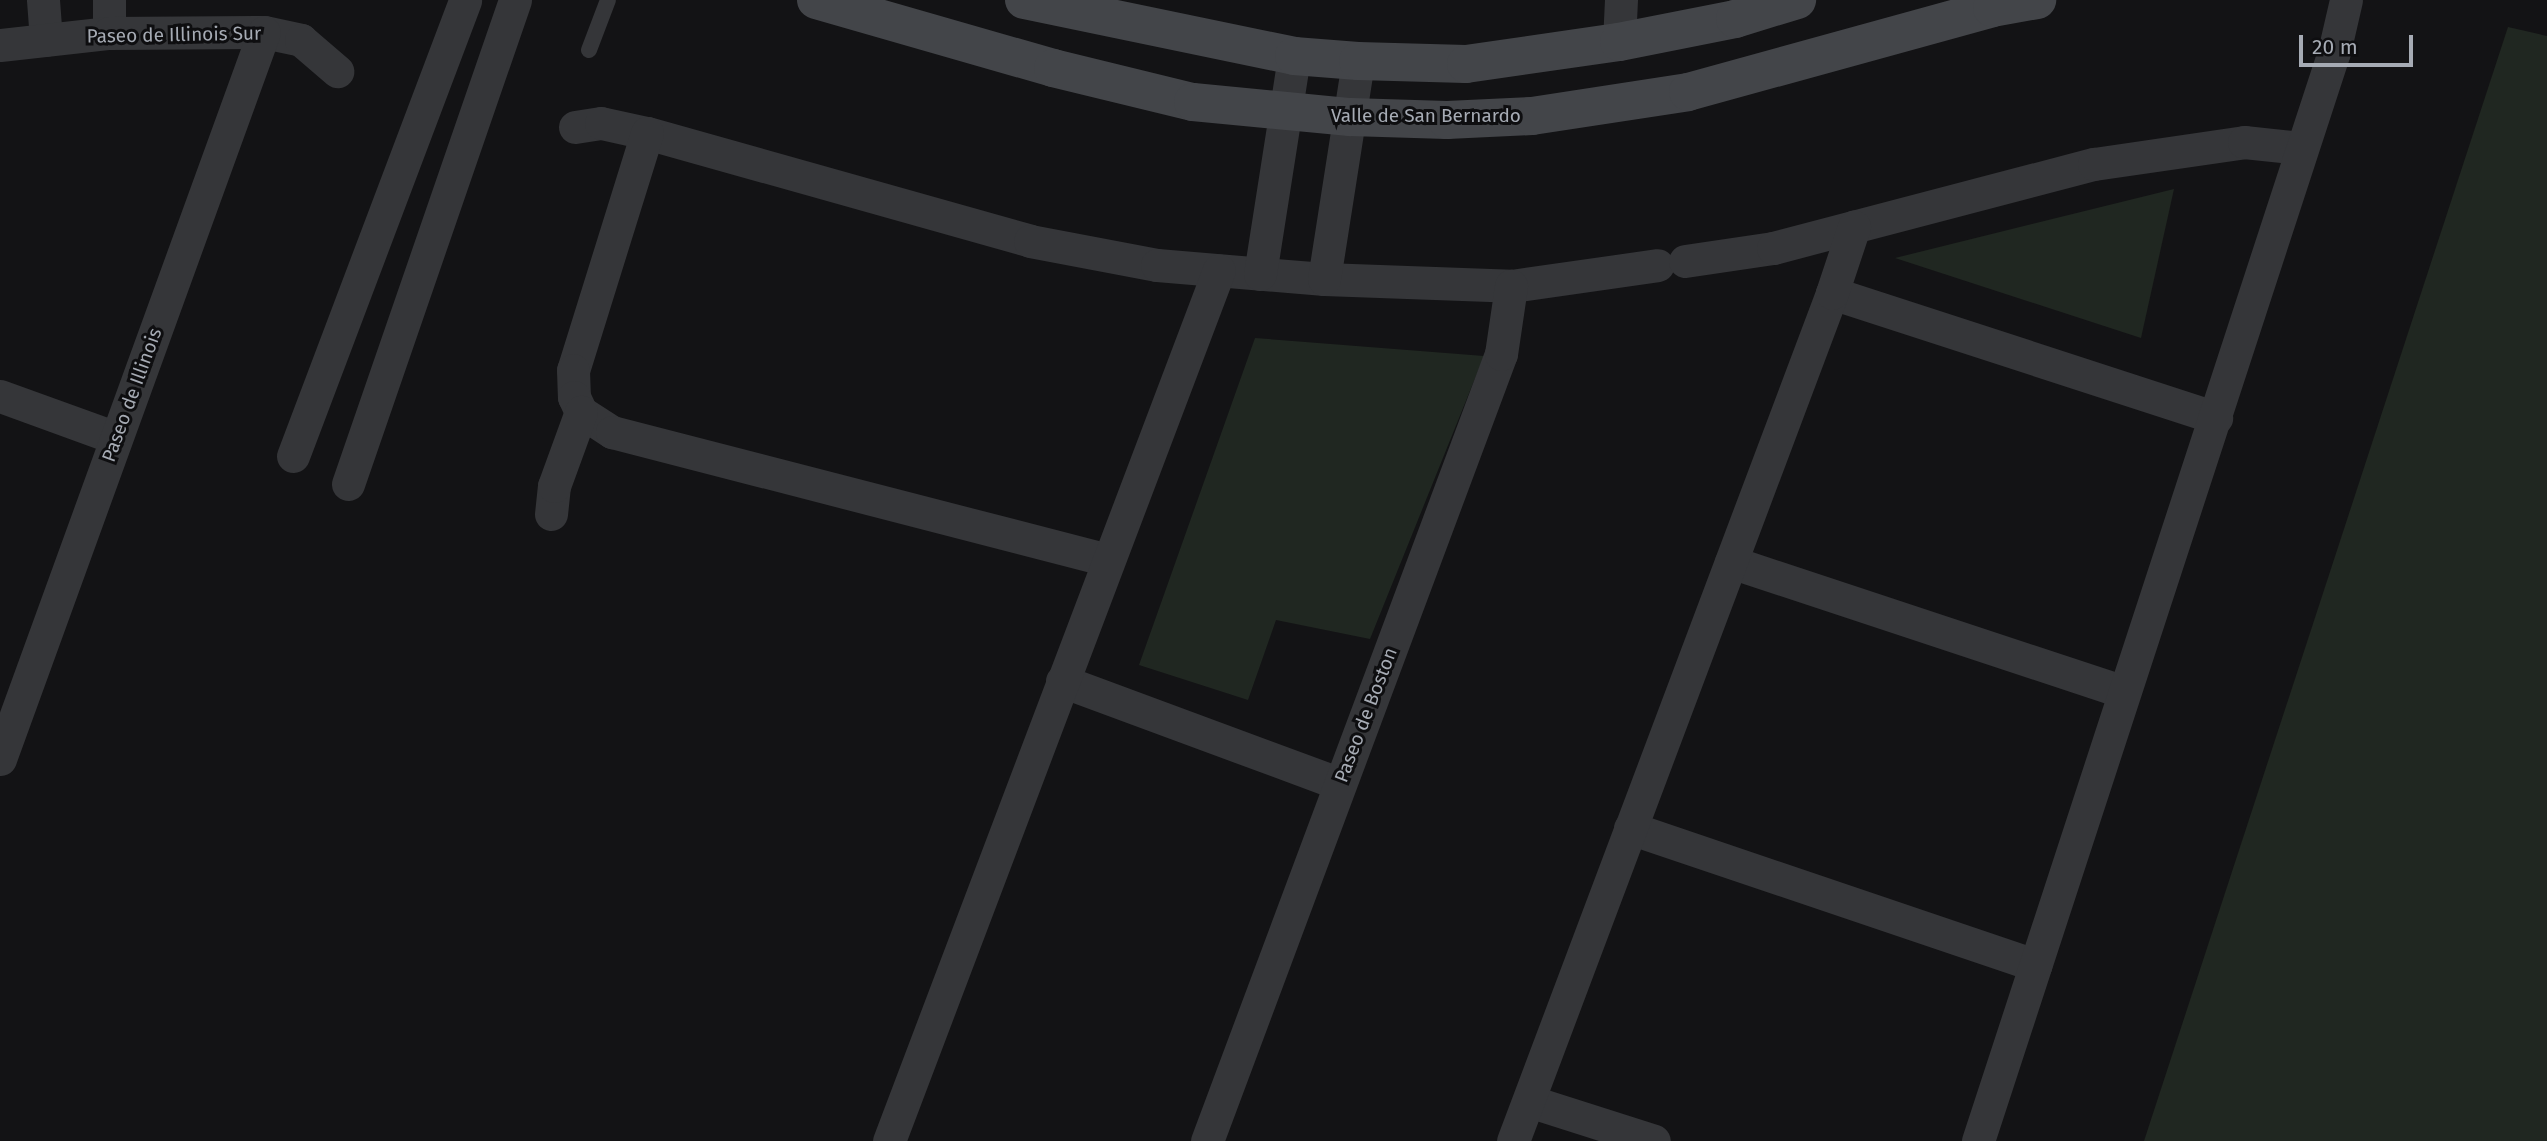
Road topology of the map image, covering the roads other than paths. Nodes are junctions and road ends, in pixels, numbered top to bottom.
1 (43, 0) edge
2 (109, 0) edge
3 (466, 0) edge
4 (515, 0) edge
5 (608, 0) edge
6 (816, 0) edge
7 (1024, 0) edge
8 (1621, 0) edge
9 (1797, 0) edge
10 (2037, 0) edge
11 (2346, 0) edge
12 (264, 32) junction
13 (109, 33) junction
14 (46, 40) junction
15 (1619, 42) junction
16 (0, 45) edge
17 (589, 50) dead end
18 (1294, 55) junction
19 (1358, 61) junction
20 (337, 71) dead end
21 (1286, 113) junction
22 (1350, 117) junction
23 (575, 127) dead end
24 (647, 133) junction
25 (2301, 148) junction
26 (1854, 227) junction
27 (1219, 271) junction
28 (1259, 274) junction
29 (1324, 279) junction
30 (1511, 286) junction
31 (1832, 293) junction
32 (0, 396) edge
33 (581, 412) junction
34 (2216, 418) junction
35 (116, 438) junction
36 (293, 456) dead end
37 (348, 484) dead end
38 (551, 514) dead end
39 (1108, 560) junction
40 (1731, 562) junction
41 (1062, 681) junction
42 (2124, 692) junction
43 (0, 759) edge
44 (1340, 783) junction
45 (1630, 828) junction
46 (2035, 965) junction
47 (1528, 1101) junction
48 (889, 1141) edge
49 (1207, 1141) edge
50 (1513, 1141) edge
51 (1654, 1141) edge
52 (1978, 1141) edge

1 - 14 street
2 - 13 street
3 - 36 street
4 - 37 street
5 - 17 lane
6 - 21 street, Valle de San Bernardo
7 - 18 street
8 - 15 street
9 - 15 street
10 - 22 street, Valle de San Bernardo
11 - 25 street
12 - 13 street, Paseo de Illinois Sur
12 - 20 street, Paseo de Illinois Sur
12 - 35 street, Paseo de Illinois
13 - 14 street, Paseo de Illinois Sur
14 - 16 street, Paseo de Illinois Sur
15 - 19 street
18 - 19 street
18 - 21 street
19 - 22 street
21 - 22 street, Valle de San Bernardo
21 - 28 street
22 - 29 street
23 - 24 street
24 - 27 street
24 - 33 street
25 - 26 street
25 - 34 street
26 - 30 street
26 - 31 street
27 - 28 street
27 - 39 street
28 - 29 street
29 - 30 street
30 - 44 street, Paseo de Boston
31 - 34 street
31 - 40 street
32 - 35 street
33 - 38 street
33 - 39 street
34 - 42 street
35 - 43 street, Paseo de Illinois
39 - 41 street
40 - 42 street
40 - 45 street
41 - 44 street
41 - 48 street
42 - 46 street
44 - 49 street, Paseo de Boston
45 - 46 street
45 - 47 street
46 - 52 street
47 - 50 street
47 - 51 street

